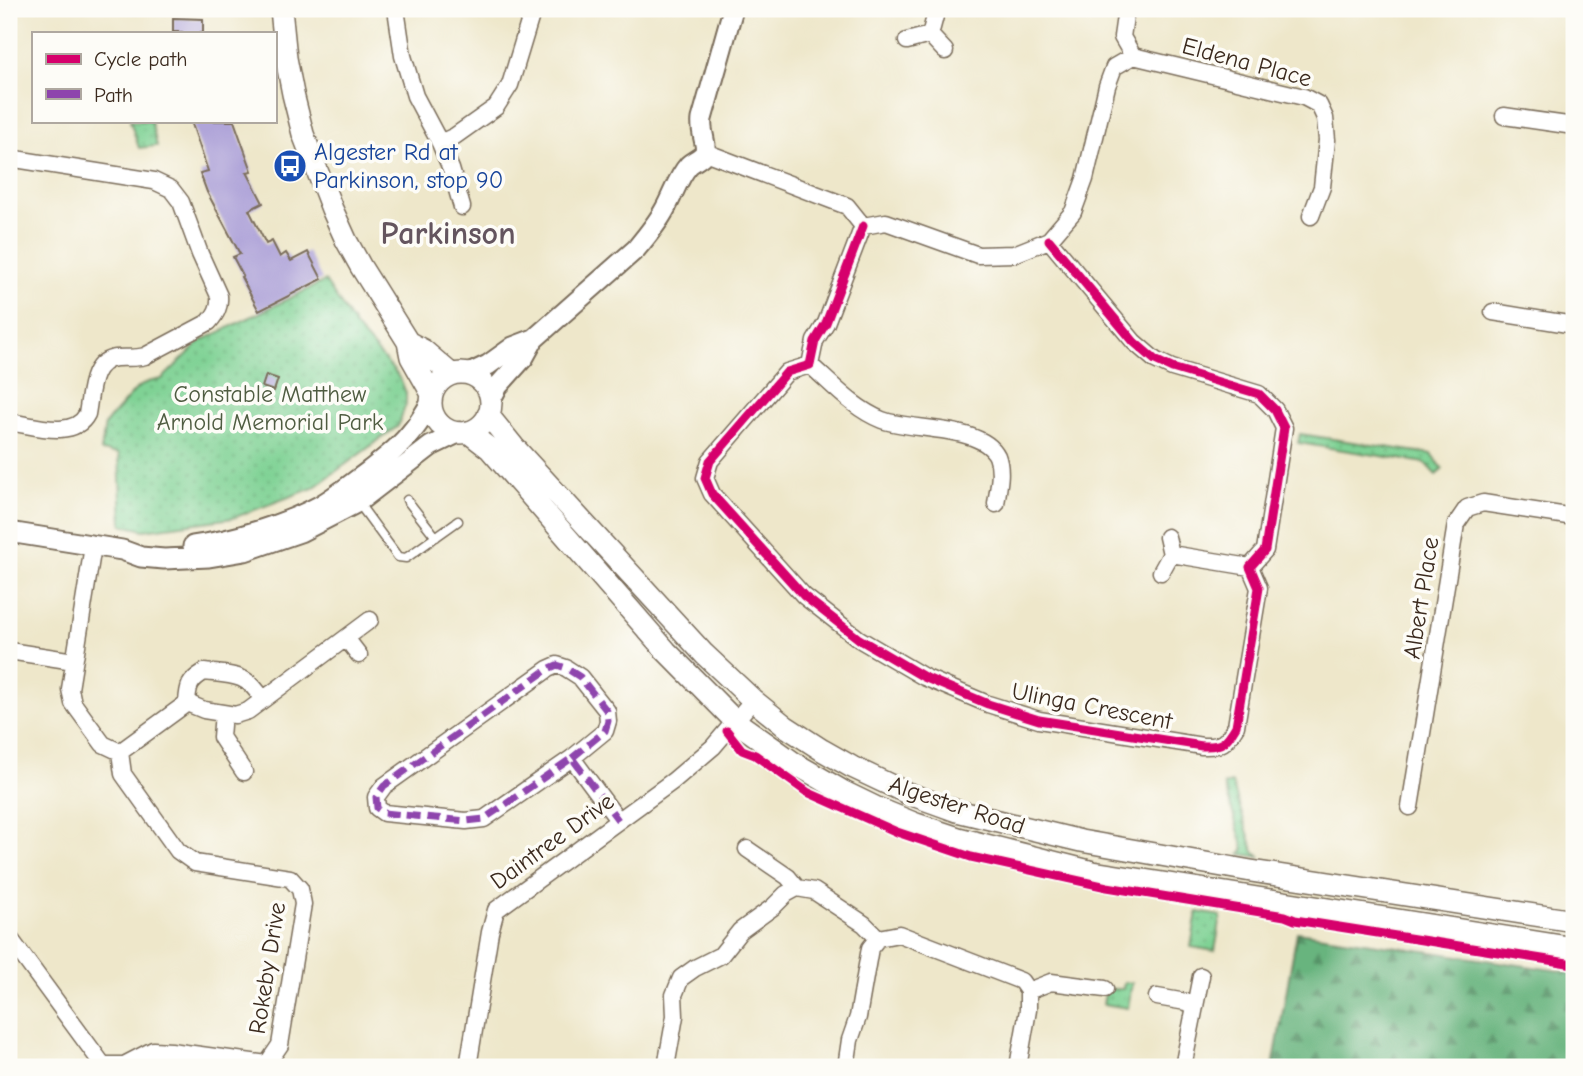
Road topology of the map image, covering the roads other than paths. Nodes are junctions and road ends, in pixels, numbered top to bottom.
1 (281, 9) edge
2 (396, 9) edge
3 (533, 9) edge
4 (733, 9) edge
5 (937, 9) edge
6 (1126, 9) edge
7 (930, 35) junction
8 (907, 41) dead end
9 (945, 51) dead end
10 (1133, 56) junction
11 (1504, 116) dead end
12 (1574, 126) edge
13 (440, 143) junction
14 (705, 152) junction
15 (9, 158) edge
16 (462, 207) dead end
17 (1311, 216) dead end
18 (863, 226) junction
19 (1049, 240) junction
20 (1493, 312) dead end
21 (1574, 325) edge
22 (534, 339) junction
23 (408, 342) junction
24 (810, 365) junction
25 (460, 374) junction
26 (432, 398) junction
27 (489, 407) junction
28 (9, 422) edge
29 (464, 432) junction
30 (353, 494) junction
31 (407, 500) dead end
32 (996, 504) dead end
33 (1574, 517) edge
34 (458, 521) dead end
35 (9, 532) edge
36 (436, 537) junction
37 (1167, 537) dead end
38 (93, 546) junction
39 (1171, 554) junction
40 (1250, 567) junction
41 (1161, 572) dead end
42 (370, 620) dead end
43 (346, 638) junction
44 (9, 651) edge
45 (359, 655) dead end
46 (74, 661) junction
47 (262, 699) junction
48 (753, 700) junction
49 (187, 703) junction
50 (223, 713) junction
51 (735, 721) junction
52 (120, 752) junction
53 (572, 758) junction
54 (244, 772) dead end
55 (1410, 807) dead end
56 (618, 820) junction
57 (747, 849) dead end
58 (797, 888) junction
59 (1574, 921) edge
60 (9, 937) edge
61 (878, 938) junction
62 (1574, 948) edge
63 (1201, 976) dead end
64 (1104, 989) dead end
65 (1028, 991) junction
66 (1157, 997) dead end
67 (1194, 1005) junction
68 (103, 1066) edge
69 (268, 1066) edge
70 (468, 1067) edge
71 (666, 1067) edge
72 (846, 1067) edge
73 (1018, 1067) edge
74 (1183, 1067) edge

1 - 23 main road
2 - 13 street
3 - 13 street
4 - 14 street
5 - 7 street
6 - 10 street
7 - 8 street
7 - 9 street
10 - 17 street, Eldena Place
10 - 19 street
11 - 12 street
13 - 16 street
14 - 18 street
14 - 22 street
15 - 28 street
18 - 19 street
18 - 24 street
19 - 40 street
20 - 21 street
22 - 25 street
22 - 27 street
23 - 25 main road
23 - 26 main road
24 - 32 street
24 - 40 street, Ulinga Crescent
25 - 26 main road
25 - 27 main road
26 - 29 main road
26 - 30 street
27 - 29 main road
27 - 48 main road, Algester Road
29 - 30 street
29 - 51 main road, Algester Road
30 - 36 lane
30 - 38 street
31 - 36 lane
33 - 55 street, Albert Place
34 - 36 lane
35 - 38 street
37 - 39 street
38 - 46 street
39 - 40 street
39 - 41 street
42 - 43 street
43 - 45 street
43 - 47 street
44 - 46 street
46 - 52 street
47 - 49 street
47 - 50 street
48 - 51 street, Daintree Drive
48 - 59 main road, Algester Road
49 - 50 street
49 - 52 street
50 - 54 street
51 - 56 street, Daintree Drive
51 - 62 main road, Algester Road
52 - 69 street, Rokeby Drive
53 - 53 street
53 - 56 street
56 - 70 street, Daintree Drive
57 - 58 street
58 - 61 street
58 - 71 street
60 - 68 street
61 - 65 street
61 - 72 street
63 - 67 street
64 - 65 street
65 - 73 street
66 - 67 street
67 - 74 street
68 - 69 street

